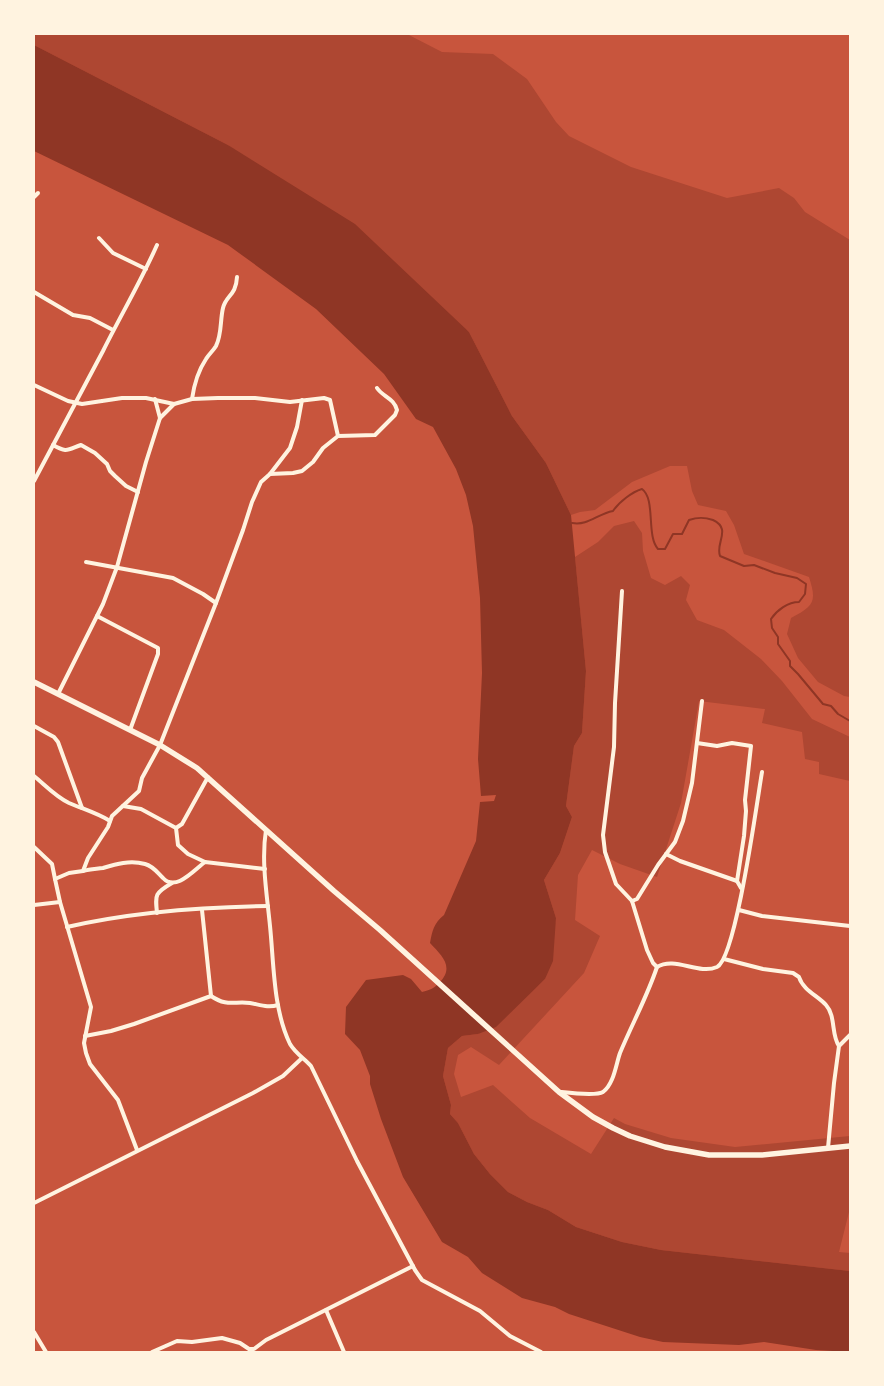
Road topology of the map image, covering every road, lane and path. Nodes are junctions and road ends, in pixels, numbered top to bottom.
1 (38, 193) dead end
2 (34, 197) edge
3 (99, 238) dead end
4 (157, 245) dead end
5 (146, 270) junction
6 (237, 277) dead end
7 (34, 292) edge
8 (113, 330) junction
9 (34, 385) edge
10 (377, 388) dead end
11 (155, 399) junction
12 (192, 399) junction
13 (302, 400) junction
14 (74, 403) junction
15 (174, 404) junction
16 (160, 418) junction
17 (338, 436) junction
18 (53, 445) junction
19 (270, 474) junction
20 (34, 481) edge
21 (138, 492) junction
22 (86, 562) dead end
23 (117, 567) junction
24 (622, 591) dead end
25 (216, 603) junction
26 (97, 616) junction
27 (34, 682) edge
28 (58, 694) junction
29 (702, 701) dead end
30 (34, 726) edge
31 (130, 730) junction
32 (697, 743) junction
33 (160, 744) junction
34 (762, 772) dead end
35 (34, 776) edge
36 (208, 777) junction
37 (121, 806) junction
38 (82, 808) junction
39 (110, 821) junction
40 (176, 828) junction
41 (266, 830) junction
42 (34, 847) edge
43 (666, 854) junction
44 (205, 862) junction
45 (265, 869) junction
46 (83, 870) junction
47 (55, 879) junction
48 (737, 881) junction
49 (172, 883) junction
50 (741, 888) junction
51 (632, 901) junction
52 (60, 902) junction
53 (34, 905) edge
54 (268, 906) junction
55 (202, 910) junction
56 (739, 910) junction
57 (157, 913) junction
58 (850, 926) edge
59 (67, 927) junction
60 (724, 959) junction
61 (657, 967) junction
62 (211, 996) junction
63 (278, 1005) junction
64 (850, 1035) edge
65 (85, 1036) junction
66 (840, 1046) junction
67 (301, 1059) junction
68 (559, 1092) junction
69 (850, 1146) edge
70 (828, 1148) junction
71 (137, 1150) junction
72 (34, 1203) edge
73 (413, 1266) junction
74 (326, 1310) junction
75 (34, 1332) edge
76 (46, 1352) edge
77 (152, 1352) edge
78 (344, 1352) edge
79 (541, 1352) edge

1 - 2 street
3 - 5 street
4 - 5 street
5 - 8 street
6 - 12 street
7 - 8 street
8 - 14 street
9 - 14 street
10 - 17 street
11 - 14 street
11 - 15 street
11 - 16 street
12 - 13 street
12 - 15 street
13 - 17 street
13 - 19 street
14 - 18 street
15 - 16 street
16 - 21 street
17 - 19 street
18 - 20 street
18 - 21 street
19 - 25 street
21 - 23 street
22 - 23 street
23 - 25 street
23 - 26 street
24 - 51 street
25 - 33 street
26 - 28 street
26 - 31 street
27 - 28 main road
28 - 31 main road
29 - 32 street
30 - 38 street
31 - 33 main road
32 - 43 street
32 - 48 street
33 - 36 main road
33 - 37 street
34 - 50 street
35 - 38 street
36 - 40 street
36 - 41 main road
37 - 39 street
37 - 40 street
38 - 39 street
39 - 46 street
40 - 44 street
41 - 45 street
41 - 68 main road
42 - 47 street
43 - 48 street
43 - 51 street
44 - 45 street
44 - 49 street
45 - 54 street
46 - 47 street
46 - 49 street
47 - 52 street
48 - 50 street
49 - 57 street
50 - 56 street
51 - 61 street
52 - 53 street
52 - 59 street
54 - 55 street
54 - 63 street
55 - 57 street
55 - 62 street
56 - 58 street
56 - 60 street
57 - 59 street
59 - 65 street
60 - 61 street
60 - 66 street
61 - 68 street
62 - 63 street
62 - 65 street
63 - 67 street
64 - 66 street
65 - 71 street
66 - 70 street
67 - 71 street
67 - 73 street
68 - 70 main road
69 - 70 main road
71 - 72 street
73 - 74 street
73 - 79 street
74 - 77 street
74 - 78 street
75 - 76 street

